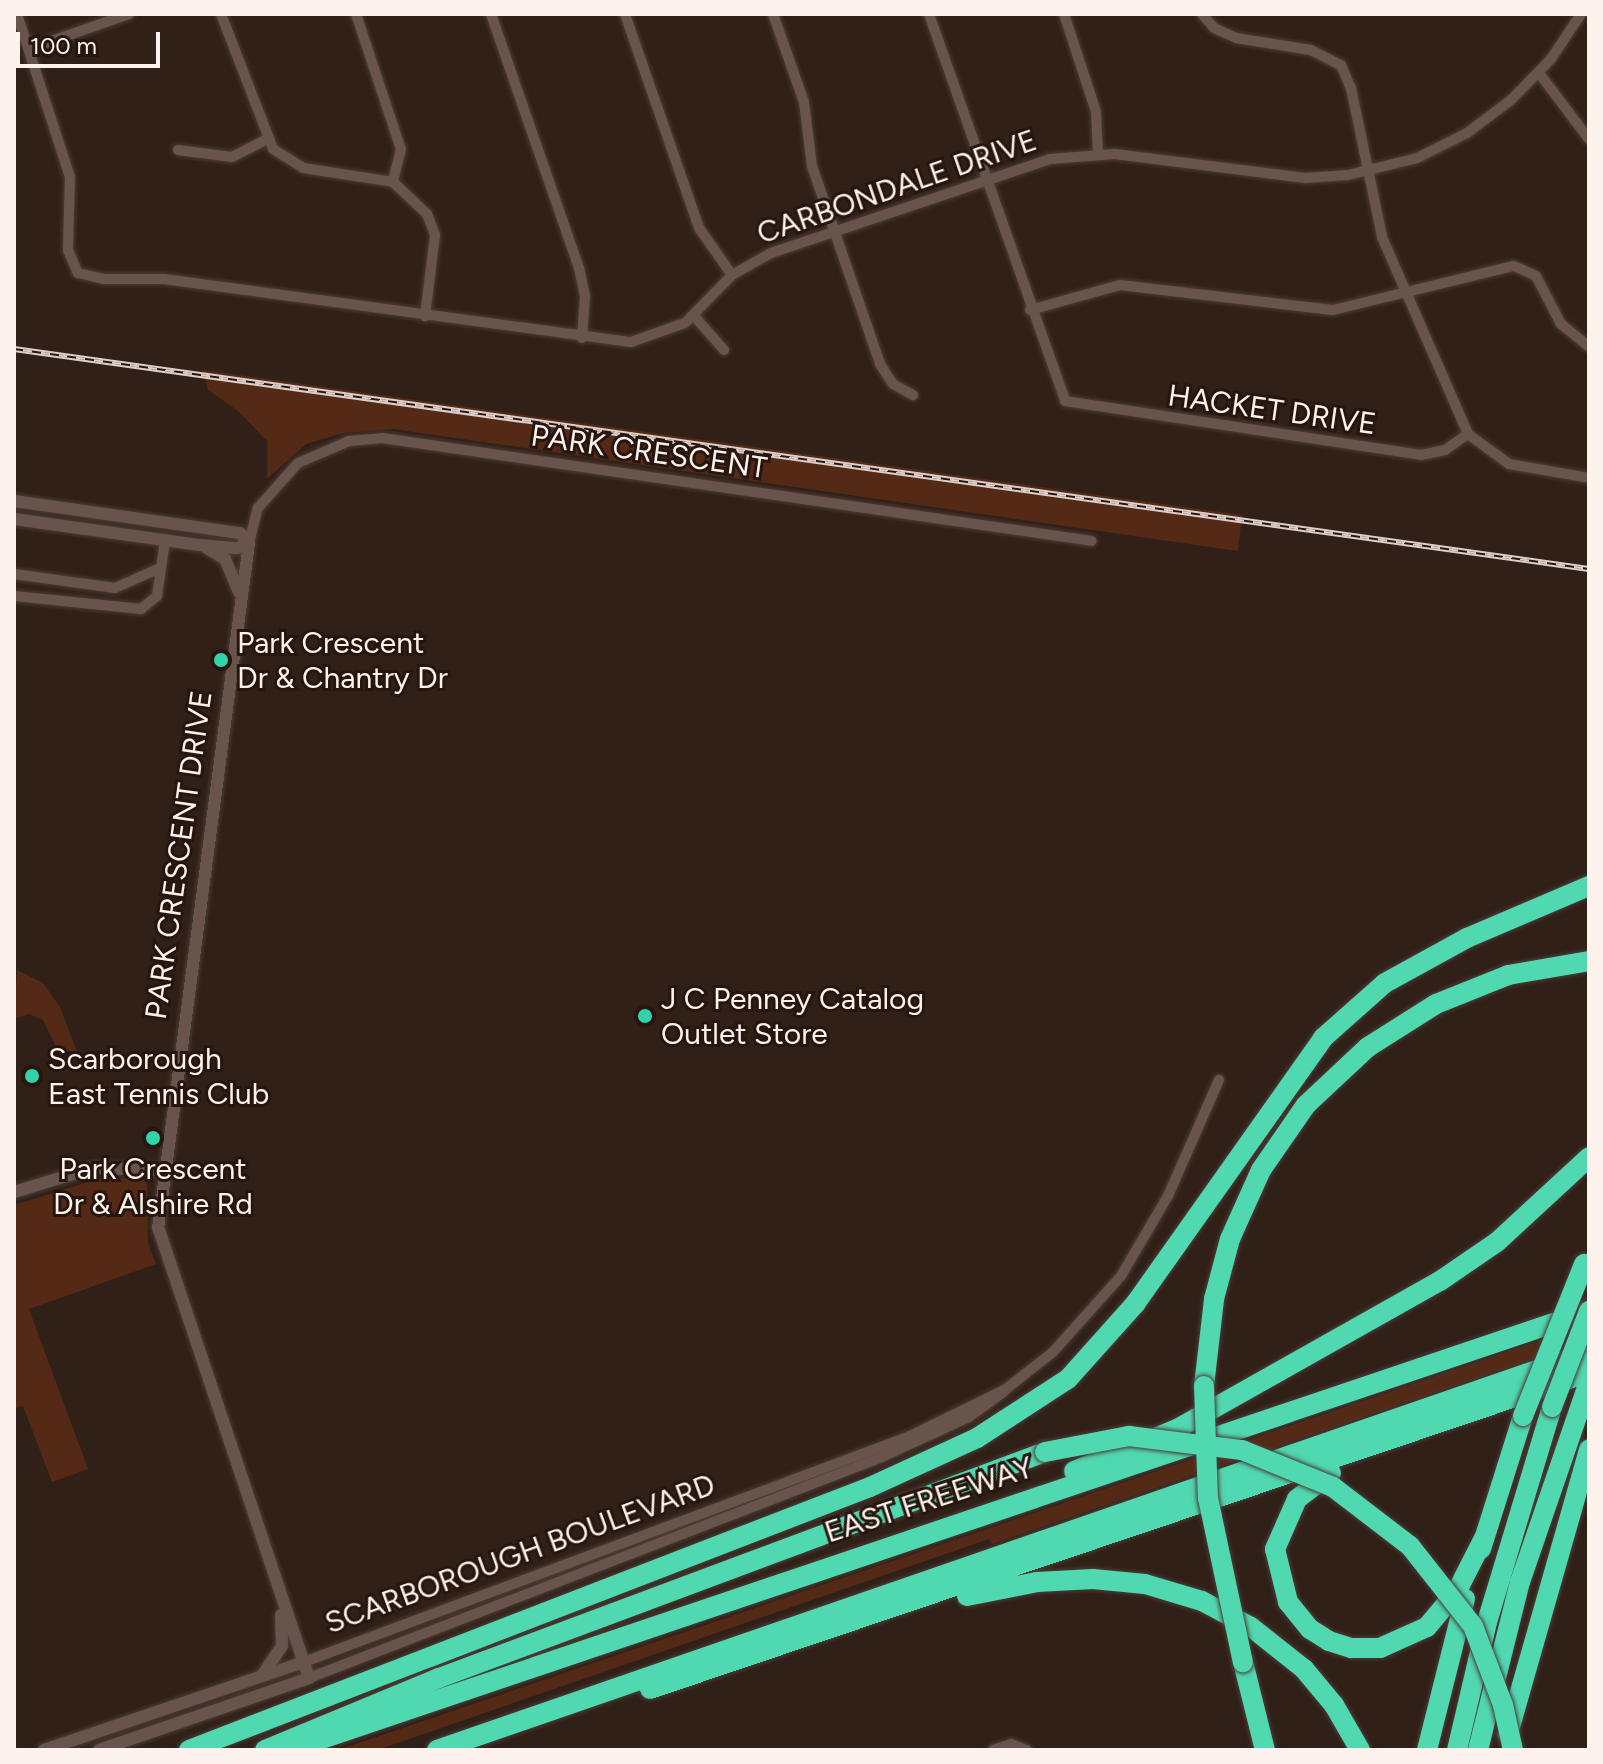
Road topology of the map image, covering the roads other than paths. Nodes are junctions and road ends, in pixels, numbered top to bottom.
1 (17, 14) edge
2 (129, 14) edge
3 (221, 14) edge
4 (356, 14) edge
5 (491, 14) edge
6 (625, 14) edge
7 (773, 14) edge
8 (929, 14) edge
9 (1064, 14) edge
10 (1202, 14) edge
11 (1581, 14) edge
12 (29, 49) junction
13 (1539, 73) junction
14 (1589, 139) edge
15 (266, 140) junction
16 (178, 150) dead end
17 (1098, 153) junction
18 (1368, 171) junction
19 (986, 180) junction
20 (393, 182) junction
21 (835, 231) junction
22 (732, 275) junction
23 (1405, 294) junction
24 (1030, 310) junction
25 (425, 316) junction
26 (695, 317) junction
27 (582, 338) junction
28 (1589, 347) edge
29 (724, 350) dead end
30 (913, 395) dead end
31 (1468, 434) junction
32 (1589, 478) edge
33 (14, 501) edge
34 (14, 519) edge
35 (165, 541) junction
36 (1092, 541) dead end
37 (249, 543) junction
38 (200, 545) junction
39 (160, 568) junction
40 (14, 574) edge
41 (14, 596) edge
42 (241, 599) junction
43 (1589, 886) edge
44 (1589, 961) edge
45 (1219, 1080) dead end
46 (1284, 1134) junction
47 (1589, 1157) edge
48 (164, 1170) junction
49 (14, 1192) edge
50 (1195, 1225) junction
51 (1587, 1259) edge
52 (1589, 1311) edge
53 (1589, 1352) edge
54 (1589, 1372) edge
55 (1006, 1389) junction
56 (1586, 1389) edge
57 (1421, 1430) junction
58 (1589, 1449) edge
59 (862, 1518) junction
60 (1484, 1538) junction
61 (907, 1539) junction
62 (274, 1576) junction
63 (851, 1625) junction
64 (304, 1662) junction
65 (259, 1676) junction
66 (309, 1678) junction
67 (283, 1713) junction
68 (44, 1750) edge
69 (99, 1750) edge
70 (189, 1750) edge
71 (265, 1750) edge
72 (289, 1750) edge
73 (437, 1750) edge
74 (447, 1750) edge
75 (993, 1750) edge
76 (1027, 1750) edge
77 (1265, 1750) edge
78 (1360, 1750) edge
79 (1427, 1750) edge
80 (1457, 1750) edge
81 (1478, 1750) edge
82 (1505, 1750) edge
83 (1513, 1750) edge

1 - 12 street
2 - 12 street
3 - 15 street
4 - 20 street
5 - 27 street
6 - 22 street
7 - 21 street
8 - 19 street
9 - 17 street
10 - 18 street
11 - 13 street, CARBONDALE DRIVE
12 - 25 street, CARBONDALE DRIVE
13 - 14 street
13 - 18 street, CARBONDALE DRIVE
15 - 16 street
15 - 20 street
17 - 18 street, CARBONDALE DRIVE
17 - 19 street, CARBONDALE DRIVE
18 - 23 street
19 - 21 street, CARBONDALE DRIVE
19 - 24 street
20 - 25 street
21 - 22 street, CARBONDALE DRIVE
21 - 30 street
22 - 26 street, CARBONDALE DRIVE
23 - 24 street
23 - 28 street
23 - 31 street
24 - 31 street, HACKET DRIVE
25 - 27 street, CARBONDALE DRIVE
26 - 27 street, CARBONDALE DRIVE
26 - 29 street
31 - 32 street
33 - 37 street
34 - 35 street
35 - 38 street
35 - 39 street
36 - 37 street, PARK CRESCENT
37 - 38 street
37 - 42 street, PARK CRESCENT DRIVE
38 - 42 street
39 - 40 street
39 - 41 street
42 - 48 street, PARK CRESCENT DRIVE
43 - 50 highway
44 - 46 highway
45 - 55 street, SCARBOROUGH BOULEVARD
46 - 50 highway
46 - 77 highway, bridge
47 - 61 highway
48 - 49 street
48 - 62 street, PARK CRESCENT DRIVE
50 - 67 highway
51 - 60 highway, bridge
52 - 61 highway, EAST FREEWAY
52 - 80 highway, bridge
53 - 73 highway
54 - 57 highway
55 - 64 street, SCARBOROUGH BOULEVARD
55 - 66 street, SCARBOROUGH BOULEVARD
56 - 81 highway
57 - 60 highway
57 - 63 highway
58 - 82 highway
59 - 67 highway
59 - 71 highway
59 - 83 highway, bridge
60 - 79 highway
61 - 72 highway, EAST FREEWAY
62 - 64 street, PARK CRESCENT DRIVE
62 - 65 street
63 - 74 highway
63 - 78 highway
64 - 65 street, SCARBOROUGH BOULEVARD
64 - 66 street, PARK CRESCENT DRIVE
65 - 68 street, SCARBOROUGH BOULEVARD
66 - 69 street, SCARBOROUGH BOULEVARD
67 - 70 highway
75 - 76 street

